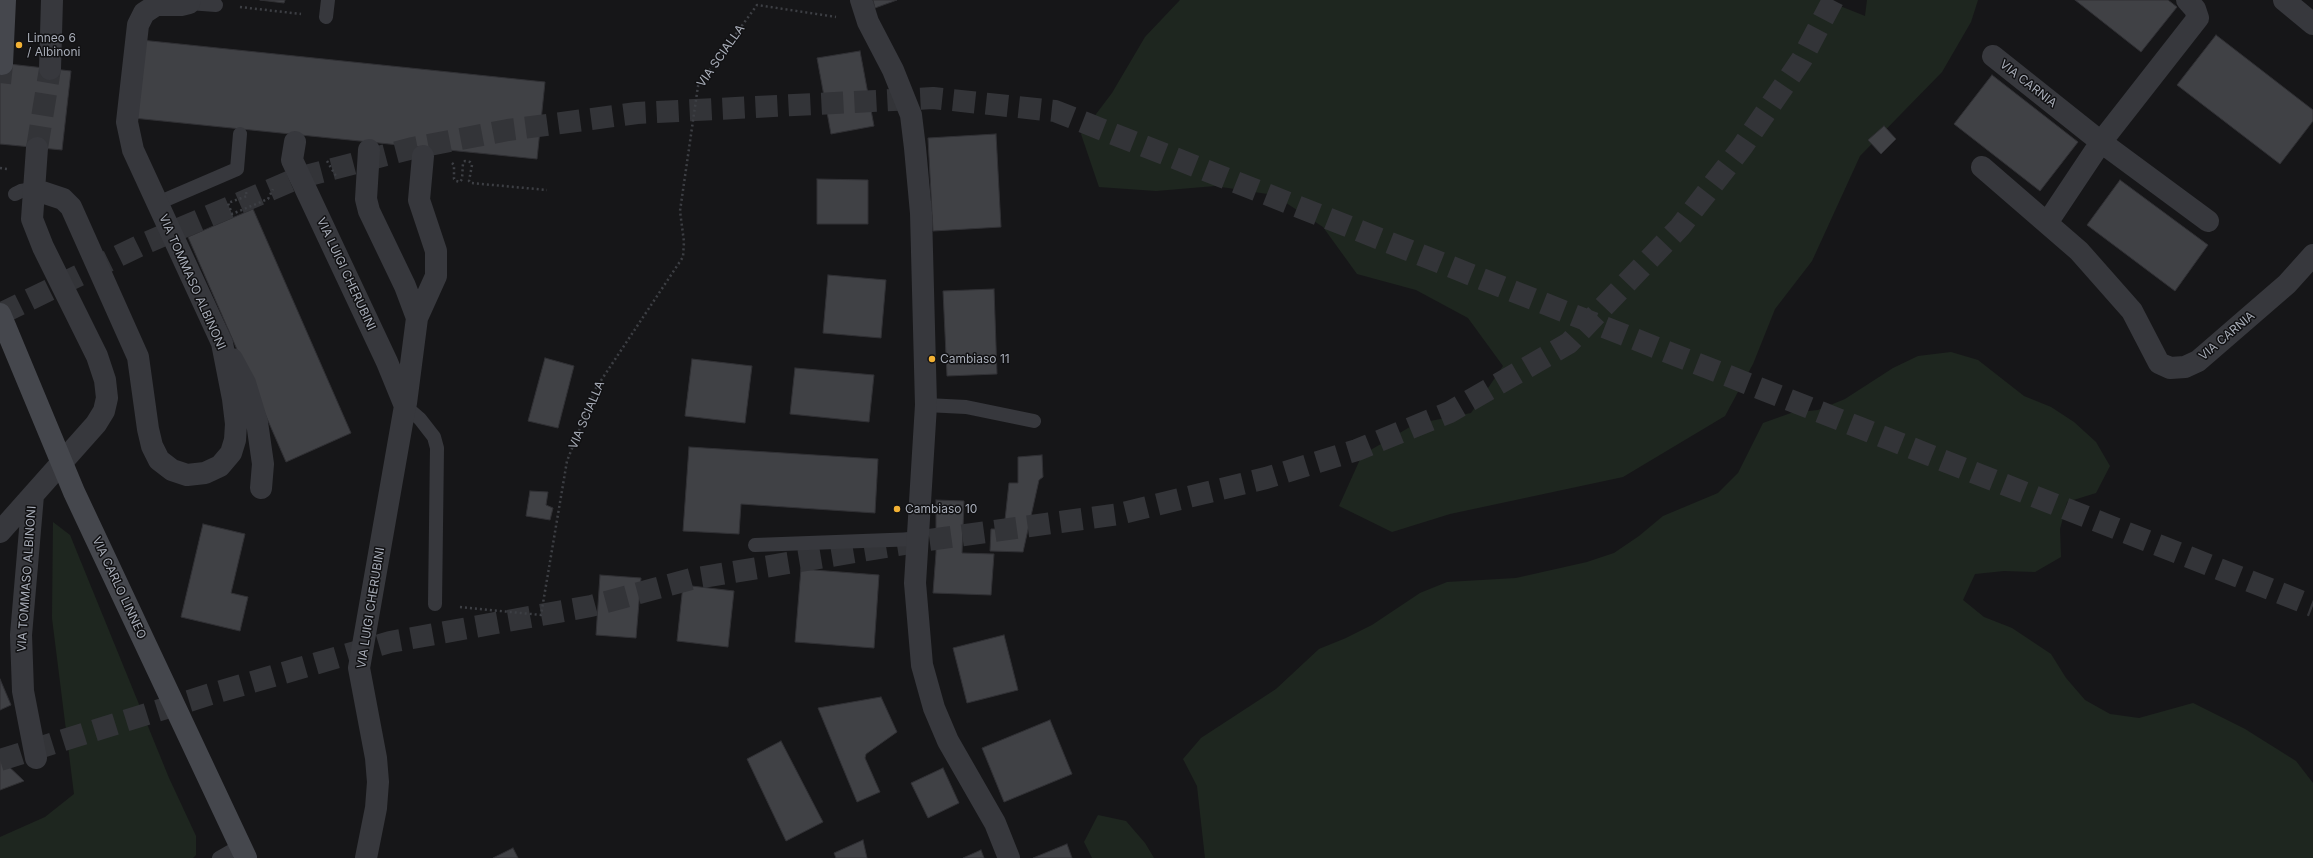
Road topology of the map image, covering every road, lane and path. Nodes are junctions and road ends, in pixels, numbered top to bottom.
1 (5, 0) edge
2 (52, 0) edge
3 (328, 0) edge
4 (861, 0) edge
5 (2188, 0) edge
6 (2284, 0) edge
7 (190, 1) edge
8 (216, 4) joint
9 (326, 17) joint
10 (868, 22) junction
11 (2313, 24) edge
12 (1993, 56) dead end
13 (2, 64) dead end
14 (50, 69) tunnel mouth
15 (240, 134) dead end
16 (294, 142) dead end
17 (2101, 142) junction
18 (37, 148) tunnel mouth
19 (369, 150) dead end
20 (422, 158) joint
21 (1982, 167) dead end
22 (274, 181) dead end
23 (547, 190) dead end
24 (244, 191) dead end
25 (24, 192) junction
26 (158, 203) junction
27 (2208, 221) dead end
28 (2047, 223) junction
29 (2313, 255) edge
30 (0, 314) edge
31 (417, 318) junction
32 (222, 343) junction
33 (926, 405) junction
34 (405, 406) junction
35 (1034, 420) dead end
36 (261, 488) dead end
37 (33, 495) junction
38 (0, 532) edge
39 (917, 539) junction
40 (755, 545) dead end
41 (435, 604) joint
42 (36, 758) dead end
43 (243, 852) edge
44 (219, 858) edge
45 (366, 858) edge
46 (1009, 858) edge

1 - 13 street
2 - 14 street
3 - 9 lane
4 - 10 street
5 - 17 street
6 - 11 street
7 - 8 lane
7 - 26 street, VIA TOMMASO ALBINONI
8 - 9 path
10 - 33 street
10 - 41 path, VIA SCIALLA
12 - 17 street, VIA CARNIA
15 - 26 lane
16 - 34 street, VIA LUIGI CHERUBINI
17 - 27 street, VIA CARNIA
17 - 28 street
18 - 25 street, VIA TOMMASO ALBINONI
19 - 31 street, VIA LUIGI CHERUBINI
20 - 23 path
20 - 31 street, VIA LUIGI CHERUBINI
21 - 28 street, VIA CARNIA
22 - 24 path
25 - 32 street, VIA TOMMASO ALBINONI
25 - 37 street, VIA TOMMASO ALBINONI
26 - 32 street, VIA TOMMASO ALBINONI
28 - 29 street, VIA CARNIA
30 - 43 street, VIA CARLO LINNEO, bridge
31 - 34 street, VIA LUIGI CHERUBINI
32 - 36 street
33 - 35 lane
33 - 39 street
34 - 41 lane
34 - 45 street, VIA LUIGI CHERUBINI
37 - 38 street, VIA TOMMASO ALBINONI
37 - 42 street, VIA TOMMASO ALBINONI
39 - 40 lane
39 - 46 street
43 - 44 lane

